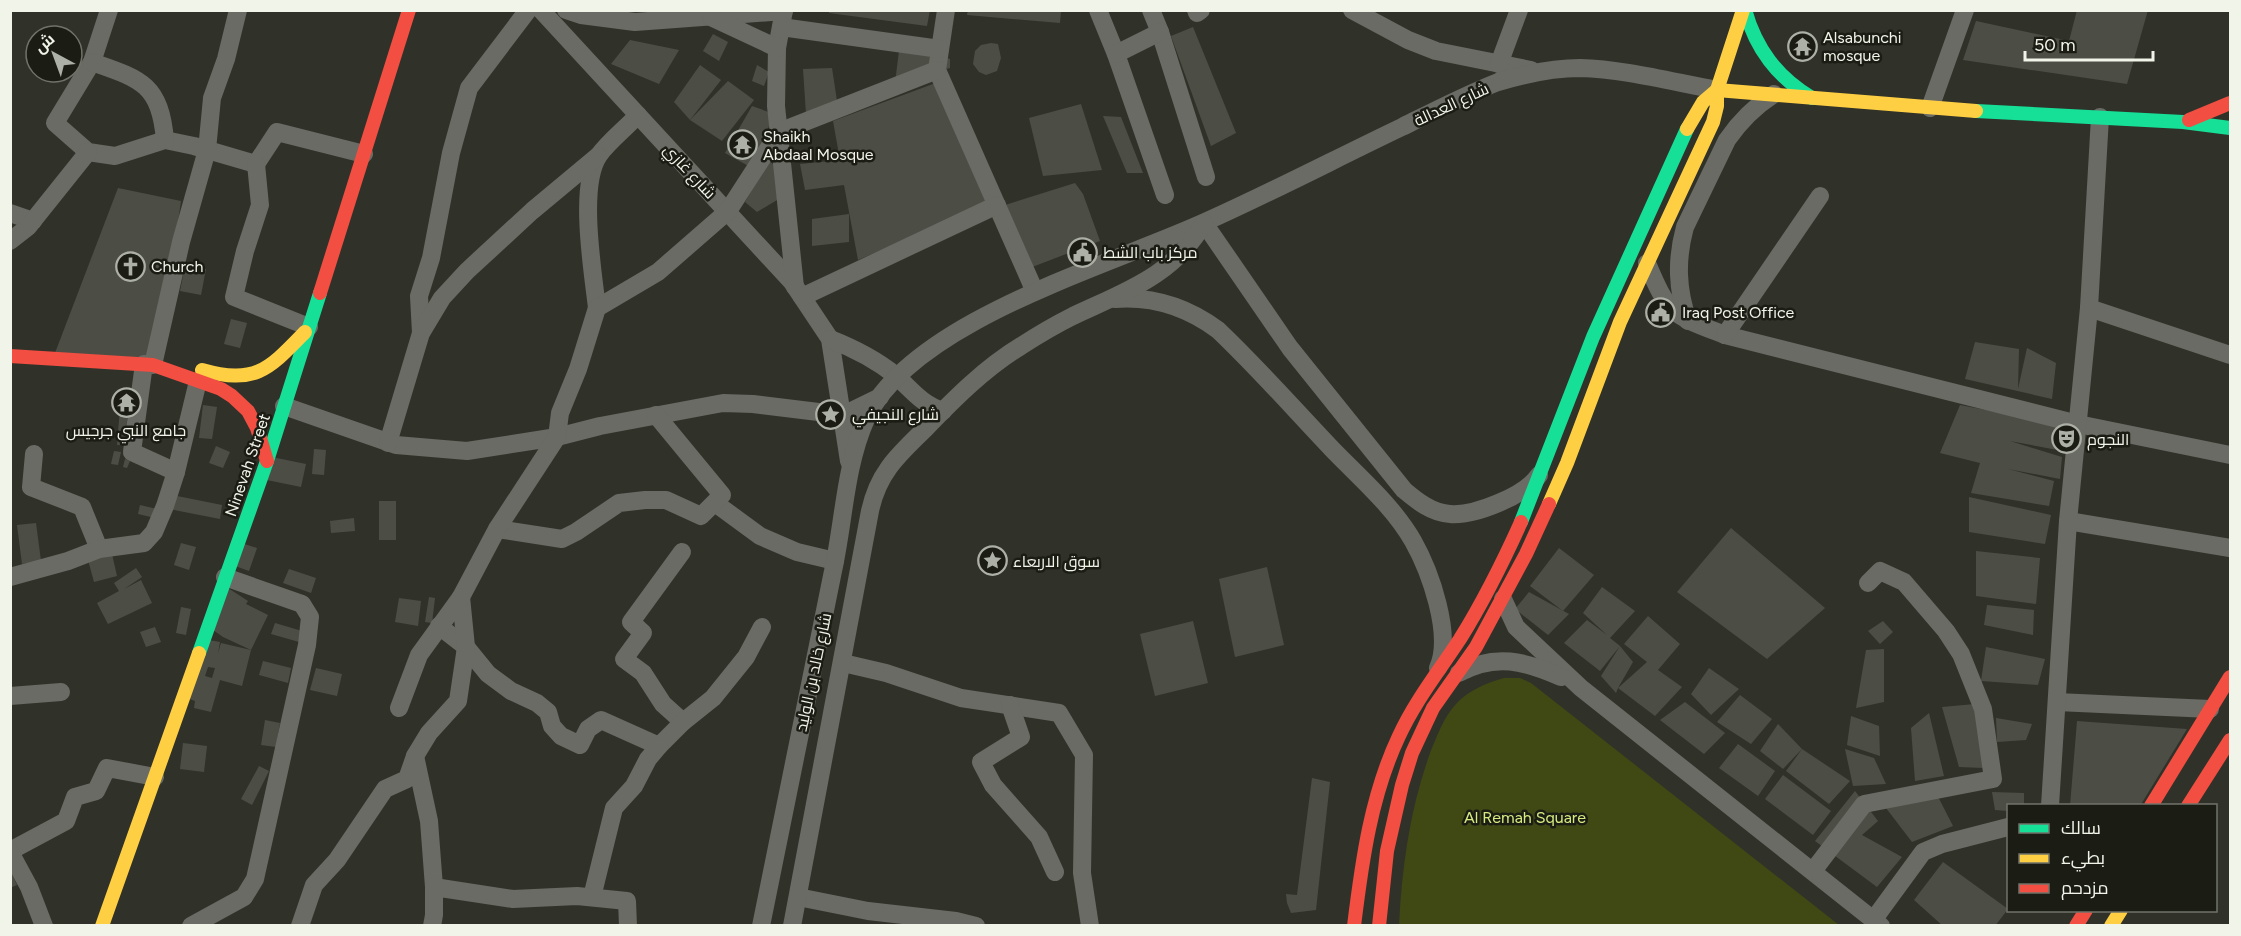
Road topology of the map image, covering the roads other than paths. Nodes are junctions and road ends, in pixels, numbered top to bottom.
1 (108, 10) edge
2 (238, 10) edge
3 (409, 10) edge
4 (528, 10) edge
5 (541, 10) edge
6 (566, 10) edge
7 (946, 10) edge
8 (1098, 10) edge
9 (1151, 10) edge
10 (1196, 10) edge
11 (1201, 10) edge
12 (1352, 10) edge
13 (1519, 10) edge
14 (1744, 10) edge
15 (1965, 10) edge
16 (709, 13) edge
17 (783, 16) edge
18 (1160, 32) junction
19 (777, 48) junction
20 (940, 49) junction
21 (1116, 54) junction
22 (92, 62) junction
23 (1498, 64) junction
24 (937, 70) junction
25 (1538, 71) junction
26 (1717, 90) junction
27 (1774, 94) junction
28 (1812, 98) junction
29 (2230, 102) edge
30 (1930, 108) junction
31 (638, 115) junction
32 (2100, 117) junction
33 (2182, 122) junction
34 (2230, 128) edge
35 (779, 132) junction
36 (165, 140) junction
37 (207, 150) junction
38 (88, 152) junction
39 (364, 154) junction
40 (598, 156) junction
41 (256, 164) junction
42 (1206, 177) dead end
43 (1165, 195) dead end
44 (1820, 196) dead end
45 (997, 205) junction
46 (728, 211) junction
47 (10, 213) edge
48 (33, 221) junction
49 (1204, 223) junction
50 (10, 241) edge
51 (1647, 263) junction
52 (1032, 285) dead end
53 (799, 292) junction
54 (1110, 300) junction
55 (597, 308) junction
56 (2089, 308) junction
57 (1688, 321) junction
58 (309, 327) junction
59 (421, 333) junction
60 (1725, 335) junction
61 (830, 339) junction
62 (2230, 355) edge
63 (10, 356) edge
64 (149, 364) junction
65 (896, 376) junction
66 (198, 381) junction
67 (880, 397) junction
68 (284, 406) junction
69 (943, 411) junction
70 (656, 415) junction
71 (843, 415) junction
72 (2078, 423) junction
73 (557, 437) junction
74 (388, 442) junction
75 (34, 454) dead end
76 (2230, 455) edge
77 (267, 461) junction
78 (1546, 463) junction
79 (176, 472) junction
80 (850, 473) junction
81 (715, 503) junction
82 (2068, 520) junction
83 (497, 529) junction
84 (2230, 548) edge
85 (99, 549) junction
86 (682, 552) dead end
87 (835, 561) junction
88 (10, 577) edge
89 (225, 577) junction
90 (1868, 583) dead end
91 (461, 597) junction
92 (1503, 599) junction
93 (440, 626) junction
94 (762, 627) dead end
95 (466, 646) junction
96 (843, 663) junction
97 (1457, 674) junction
98 (2230, 677) edge
99 (1432, 680) junction
100 (1581, 688) junction
101 (62, 692) dead end
102 (10, 696) edge
103 (2057, 702) junction
104 (1010, 705) junction
105 (399, 708) dead end
106 (2210, 709) junction
107 (683, 722) junction
108 (2230, 740) edge
109 (659, 746) junction
110 (415, 756) junction
111 (154, 777) junction
112 (2050, 804) edge
113 (2152, 804) edge
114 (2189, 804) edge
115 (2007, 827) edge
116 (10, 852) edge
117 (1813, 870) junction
118 (1055, 872) dead end
119 (434, 887) junction
120 (592, 897) junction
121 (798, 897) junction
122 (2085, 912) edge
123 (2120, 912) edge
124 (902, 920) edge
125 (1878, 922) edge
126 (44, 926) edge
127 (102, 926) edge
128 (191, 926) edge
129 (300, 926) edge
130 (432, 926) edge
131 (628, 926) edge
132 (761, 926) edge
133 (792, 926) edge
134 (976, 926) edge
135 (1090, 926) edge
136 (1354, 926) edge
137 (1379, 926) edge
138 (2076, 926) edge
139 (2111, 926) edge

1 - 22 street
2 - 37 street
3 - 39 main road, Ninevah Street
4 - 59 street
5 - 31 street, شارع غازي
6 - 16 street
7 - 20 street
8 - 21 street
9 - 18 street
10 - 11 street
12 - 23 street
13 - 23 street
14 - 26 main road
14 - 28 main road
15 - 30 street
16 - 17 street
16 - 19 street
17 - 19 street
17 - 20 street
18 - 21 street
18 - 42 street
19 - 35 street
20 - 24 street
21 - 43 street
22 - 36 street
22 - 38 street
23 - 25 street
24 - 35 street
24 - 45 street
25 - 26 street, شارع العدالة
25 - 49 street, شارع العدالة
26 - 27 main road
26 - 51 main road
26 - 78 main road
27 - 28 main road
27 - 57 street
28 - 30 main road
29 - 33 main road
30 - 32 main road
31 - 40 street
31 - 46 street, شارع غازي
32 - 33 main road
32 - 56 street
33 - 34 main road
35 - 46 street
35 - 53 street
36 - 37 street
36 - 38 street
37 - 41 street
37 - 64 street
38 - 48 street
39 - 41 street
39 - 58 main road, Ninevah Street
40 - 55 street
40 - 59 street
41 - 58 street
44 - 60 street
45 - 52 street
45 - 53 street
46 - 53 street, شارع غازي
46 - 55 street
47 - 48 street
48 - 50 street
49 - 54 street
49 - 65 street, شارع العدالة
49 - 78 street
51 - 57 street
51 - 92 main road
53 - 61 street, شارع غازي
54 - 69 street
54 - 99 street
55 - 73 street
56 - 62 street
56 - 72 street
57 - 60 street
58 - 64 main road
58 - 68 main road, Ninevah Street
59 - 74 street
60 - 72 street
61 - 65 street
61 - 71 street, شارع غازي
63 - 64 main road
64 - 66 main road
64 - 79 street
65 - 67 street, شارع خالد بن الوليد
65 - 69 street
66 - 77 main road
66 - 79 street
67 - 71 street
67 - 80 street, شارع خالد بن الوليد
68 - 74 street
68 - 77 main road, Ninevah Street
69 - 96 street
70 - 71 street
70 - 73 street
70 - 81 street
71 - 80 street, شارع غازي
72 - 76 street
72 - 82 street
73 - 74 street
73 - 83 street
75 - 85 street
77 - 89 main road, Ninevah Street
78 - 99 main road
79 - 85 street
80 - 87 street, شارع خالد بن الوليد
81 - 83 street
81 - 87 street
82 - 84 street
82 - 103 street
83 - 91 street
85 - 88 street
86 - 107 street
87 - 132 street, شارع خالد بن الوليد
89 - 111 main road, Ninevah Street
89 - 128 street
90 - 117 street
91 - 93 street
91 - 95 street
92 - 97 main road
92 - 100 street
93 - 95 street
93 - 105 street
94 - 107 street
95 - 109 street
95 - 110 street
96 - 104 street
96 - 121 street
97 - 100 street
97 - 137 main road
98 - 106 main road
99 - 136 main road
100 - 117 street
101 - 102 street
103 - 106 street
103 - 112 street
104 - 118 street
104 - 135 street
106 - 113 main road
107 - 109 street
108 - 114 main road
109 - 120 street
110 - 119 street
110 - 129 street
111 - 116 street
111 - 127 main road, Ninevah Street
115 - 125 street
116 - 126 street
117 - 125 street
119 - 120 street
119 - 130 street
120 - 131 street
121 - 124 street
121 - 133 street
122 - 138 main road
123 - 139 main road
124 - 134 street

